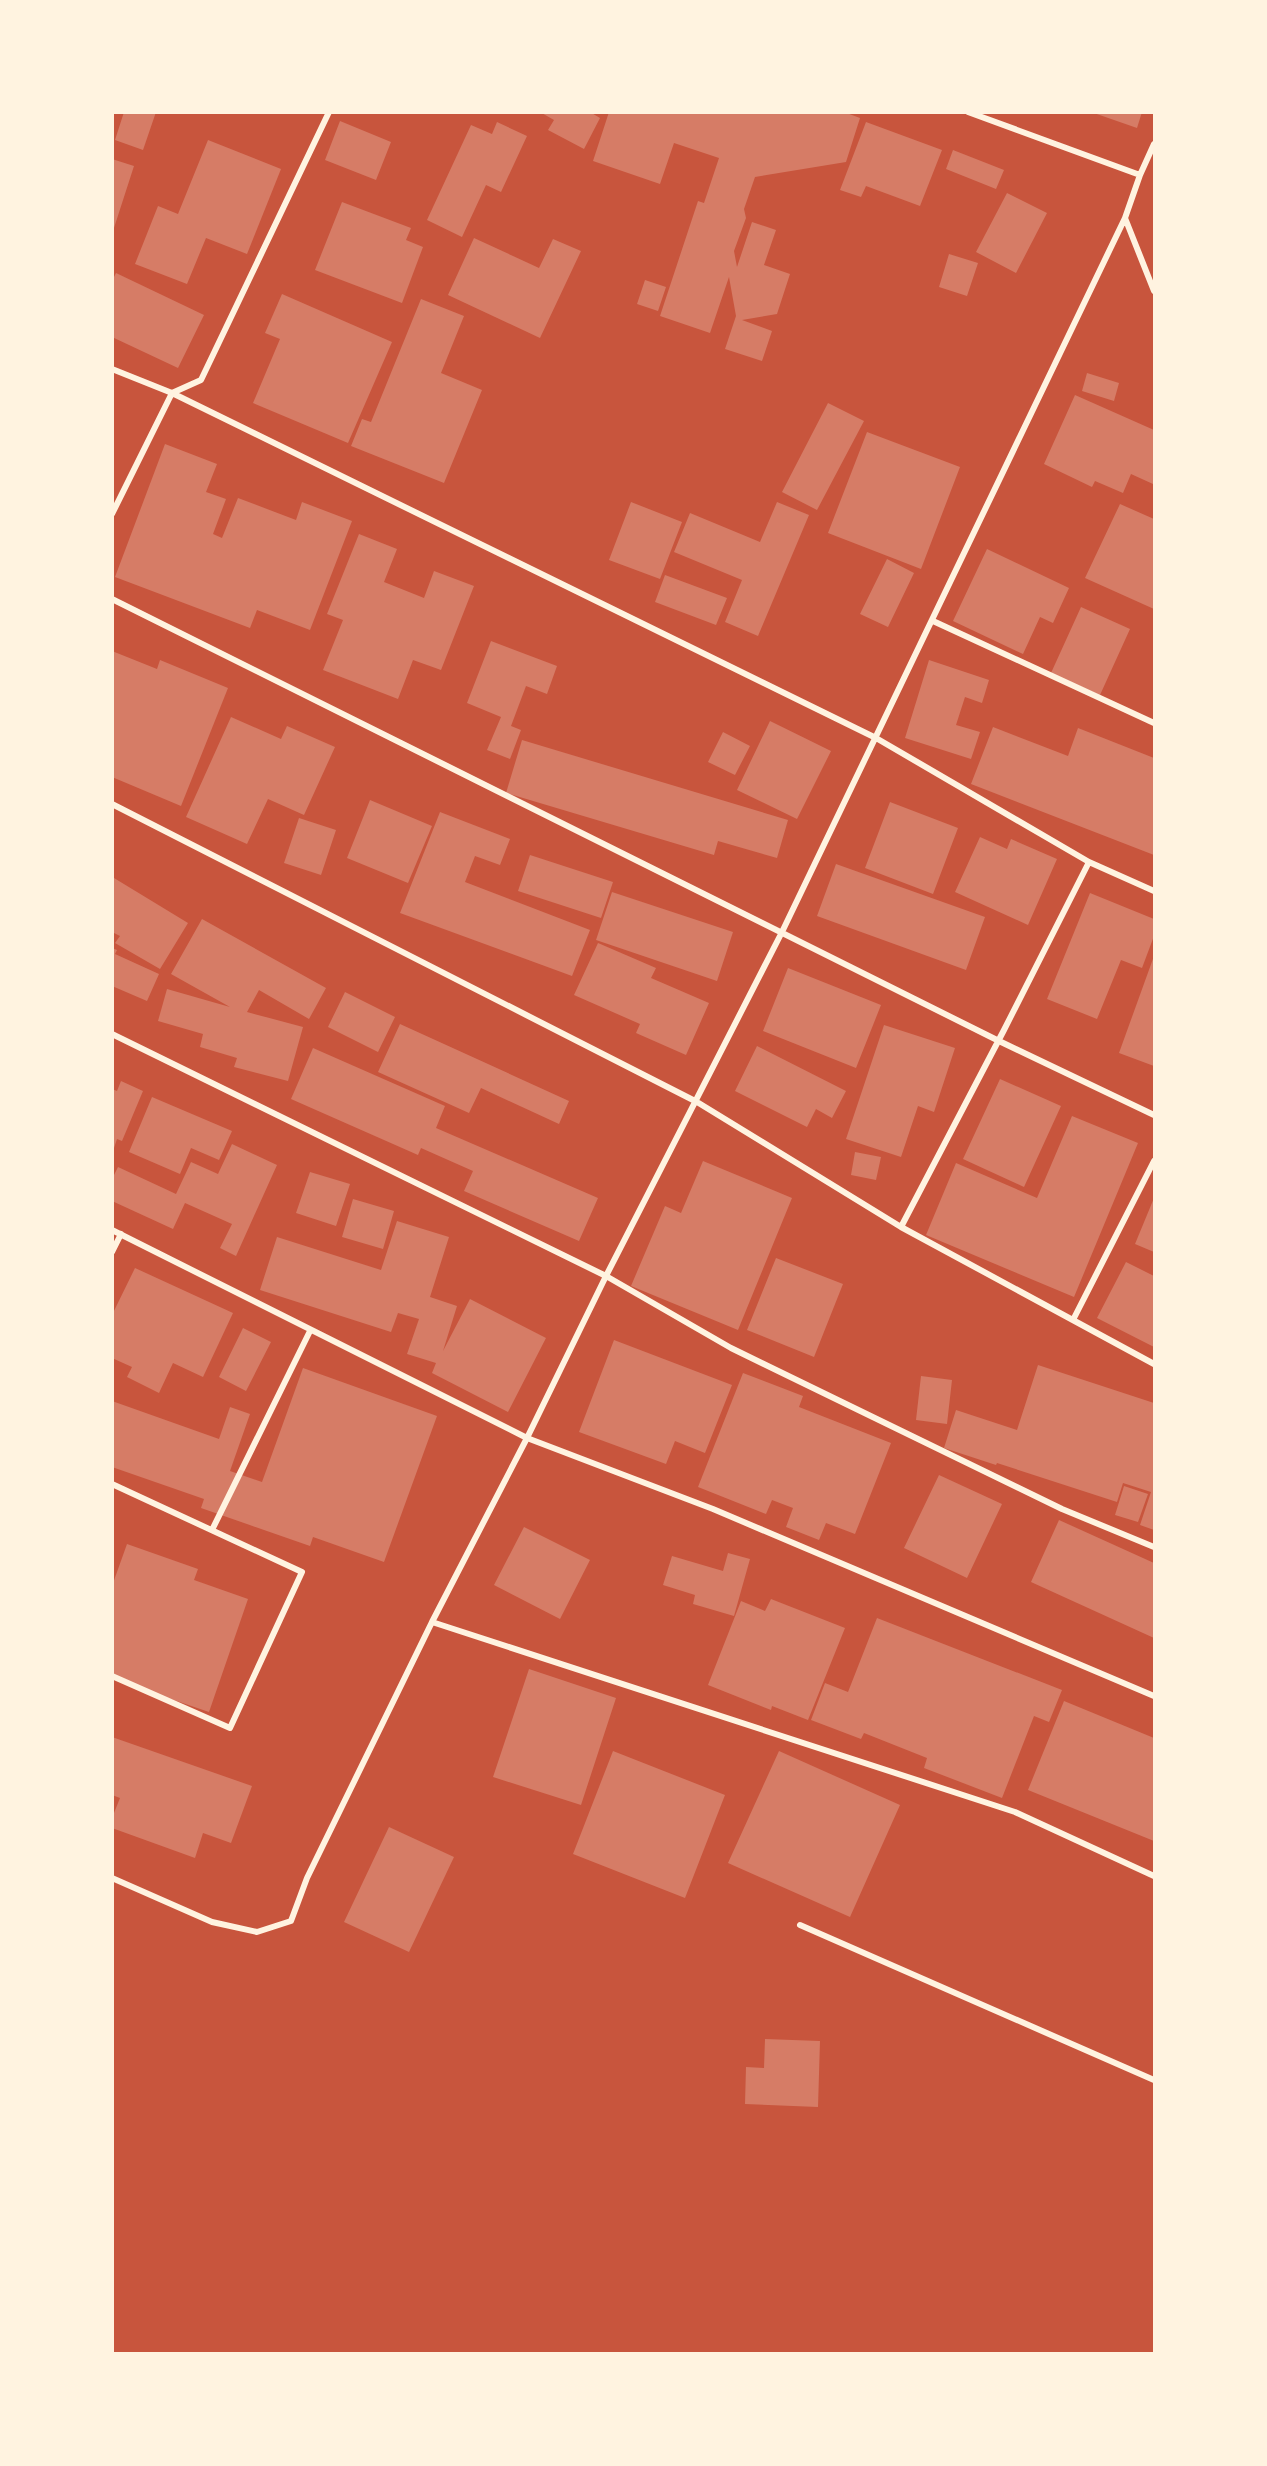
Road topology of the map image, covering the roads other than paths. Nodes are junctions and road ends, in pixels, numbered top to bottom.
1 (329, 112) edge
2 (969, 112) edge
3 (1155, 144) edge
4 (1140, 175) junction
5 (1125, 218) junction
6 (1155, 291) edge
7 (112, 369) edge
8 (172, 393) junction
9 (112, 514) edge
10 (112, 598) edge
11 (933, 621) junction
12 (1155, 723) edge
13 (876, 738) junction
14 (112, 804) edge
15 (1089, 862) junction
16 (1155, 891) edge
17 (782, 932) junction
18 (112, 1034) edge
19 (999, 1041) junction
20 (697, 1102) junction
21 (1155, 1115) edge
22 (1155, 1161) edge
23 (900, 1227) junction
24 (112, 1230) edge
25 (121, 1234) junction
26 (112, 1252) edge
27 (606, 1276) junction
28 (1072, 1320) junction
29 (310, 1331) junction
30 (1155, 1364) edge
31 (527, 1438) junction
32 (112, 1484) edge
33 (212, 1530) junction
34 (1155, 1547) edge
35 (432, 1622) junction
36 (112, 1676) edge
37 (1155, 1696) edge
38 (1155, 1876) edge
39 (112, 1878) edge
40 (800, 1925) dead end
41 (1155, 2080) edge

1 - 8 street
2 - 4 street
3 - 4 street
4 - 5 street
5 - 6 street
5 - 11 street
7 - 8 street
8 - 9 street
8 - 13 street
10 - 17 street
11 - 12 street
11 - 13 street
13 - 15 street
13 - 17 street
14 - 20 street
15 - 16 street
15 - 19 street
17 - 19 street
17 - 20 street
18 - 27 street
19 - 21 street
19 - 23 street
20 - 23 street
20 - 27 street
22 - 28 street
23 - 28 street
24 - 25 street
25 - 26 street
25 - 29 street
27 - 31 street
27 - 34 street
28 - 30 street
29 - 31 street
29 - 33 street
31 - 35 street
31 - 37 street
32 - 33 street
33 - 36 street
35 - 38 street
35 - 39 street
40 - 41 street

